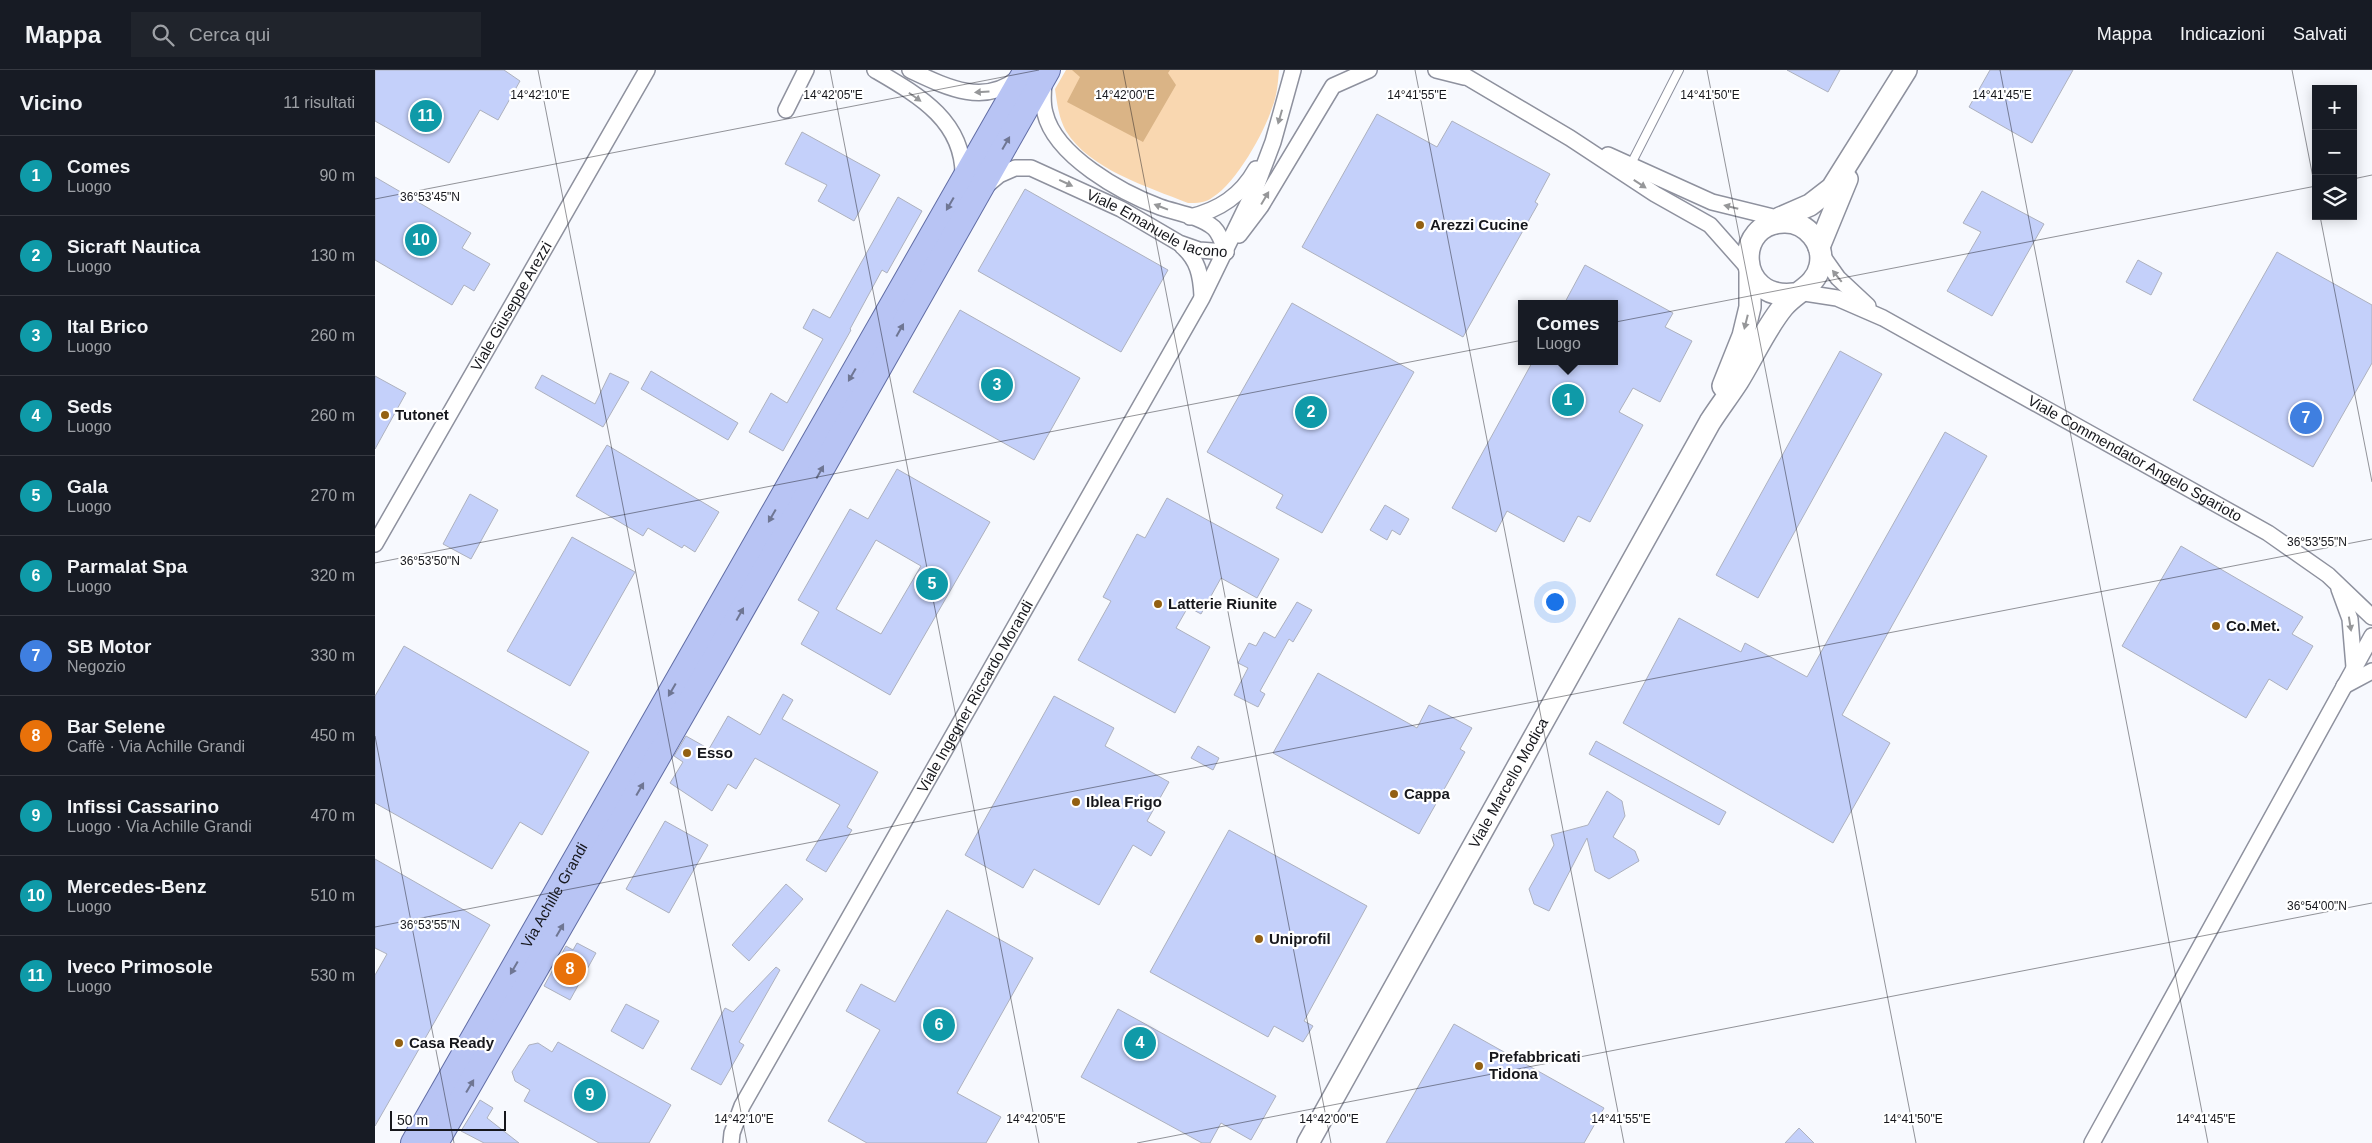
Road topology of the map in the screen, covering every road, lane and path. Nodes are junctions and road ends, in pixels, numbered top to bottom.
1 (647, 70) edge
2 (806, 70) edge
3 (875, 70) edge
4 (909, 70) edge
5 (1342, 70) edge
6 (1369, 70) edge
7 (1436, 70) edge
8 (1455, 70) edge
9 (1679, 70) edge
10 (1906, 70) edge
11 (1294, 71) edge
12 (1036, 72) edge
13 (1471, 78) junction
14 (1333, 86) junction
15 (786, 110) dead end
16 (1570, 138) junction
17 (1864, 140) junction
18 (1273, 142) junction
19 (1631, 164) junction
20 (970, 188) junction
21 (1190, 217) junction
22 (1780, 218) junction
23 (1179, 243) junction
24 (1820, 251) junction
25 (1226, 252) junction
26 (1750, 271) junction
27 (1796, 293) junction
28 (1202, 298) junction
29 (1883, 318) junction
30 (1709, 422) junction
31 (375, 544) edge
32 (2337, 583) junction
33 (2372, 617) edge
34 (2372, 636) edge
35 (706, 652) junction
36 (2354, 667) junction
37 (2372, 671) edge
38 (2343, 686) junction
39 (413, 1143) edge
40 (436, 1143) edge
41 (731, 1143) edge
42 (1308, 1143) edge
43 (2092, 1143) edge

1 - 31 street, Viale Giuseppe Arezzi
2 - 15 street
3 -> 20 street
12 -> 4 street
5 - 14 street
6 - 14 street
7 - 13 street
8 - 13 street
9 - 19 lane
10 - 17 street
11 -> 18 street
12 - 20 main road
21 -> 12 street, Viale Emanuele Iacono
13 - 16 street
25 -> 14 street
16 - 19 street
16 -> 26 street
17 - 22 street
17 - 24 street
18 - 21 street
18 - 25 street
22 -> 19 street
20 -> 23 street, Viale Emanuele Iacono
20 - 35 main road
21 - 25 street, Viale Emanuele Iacono
22 - 24 street
22 - 26 street
23 - 25 street, Viale Emanuele Iacono
23 - 28 street
24 - 27 street
29 -> 24 street
25 - 28 street, Viale Ingegner Riccardo Morandi
26 - 27 street
26 -> 30 street
27 - 29 street
27 - 30 street
28 - 41 street, Viale Ingegner Riccardo Morandi
29 - 32 street, Viale Commendator Angelo Sgarioto
30 - 42 street, Viale Marcello Modica
32 - 33 street, Viale Commendator Angelo Sgarioto
32 -> 36 street
34 - 36 street
35 -> 39 main road, Via Achille Grandi
40 -> 35 main road, Via Achille Grandi
36 - 38 street
37 - 38 street
38 - 43 street

